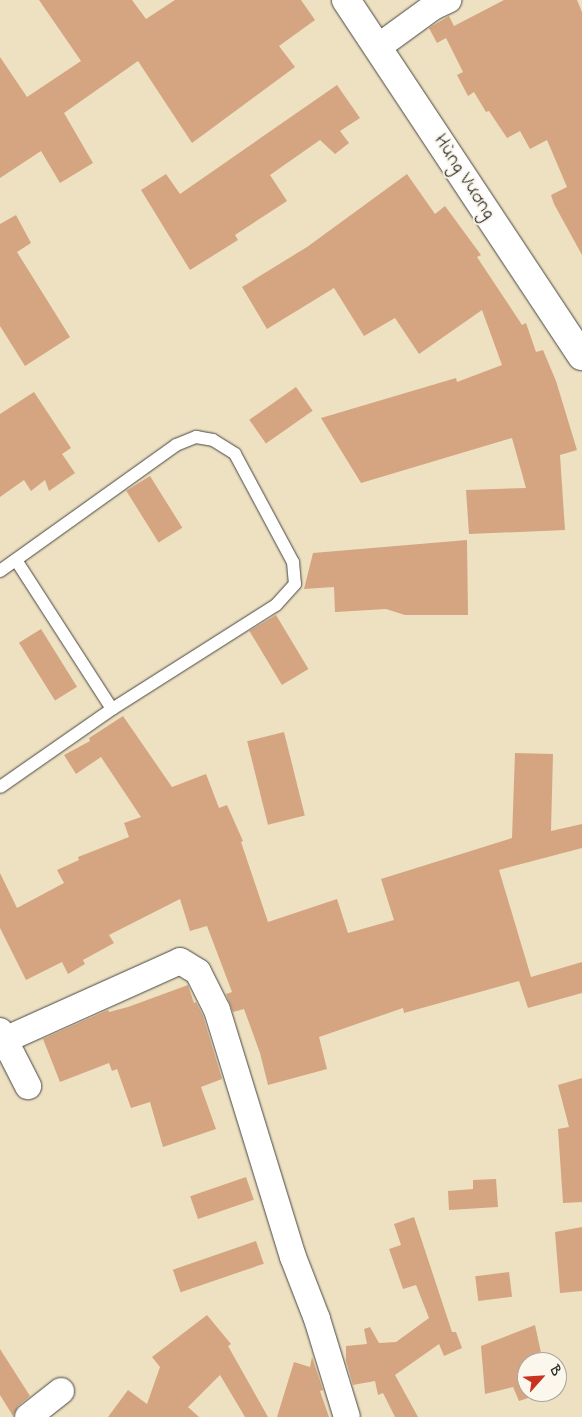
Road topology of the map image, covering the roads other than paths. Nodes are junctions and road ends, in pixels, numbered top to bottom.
1 (346, 0) edge
2 (448, 0) edge
3 (378, 47) junction
4 (582, 356) edge
5 (16, 560) junction
6 (0, 571) edge
7 (112, 709) junction
8 (0, 788) edge
9 (2, 1038) edge
10 (28, 1086) dead end
11 (61, 1391) dead end
12 (28, 1417) edge
13 (347, 1417) edge

1 - 3 main road, Hùng Vương
2 - 3 street
3 - 4 main road, Hùng Vương
5 - 6 lane
5 - 7 lane
5 - 7 lane
7 - 8 lane
9 - 10 street
9 - 13 street
11 - 12 street

